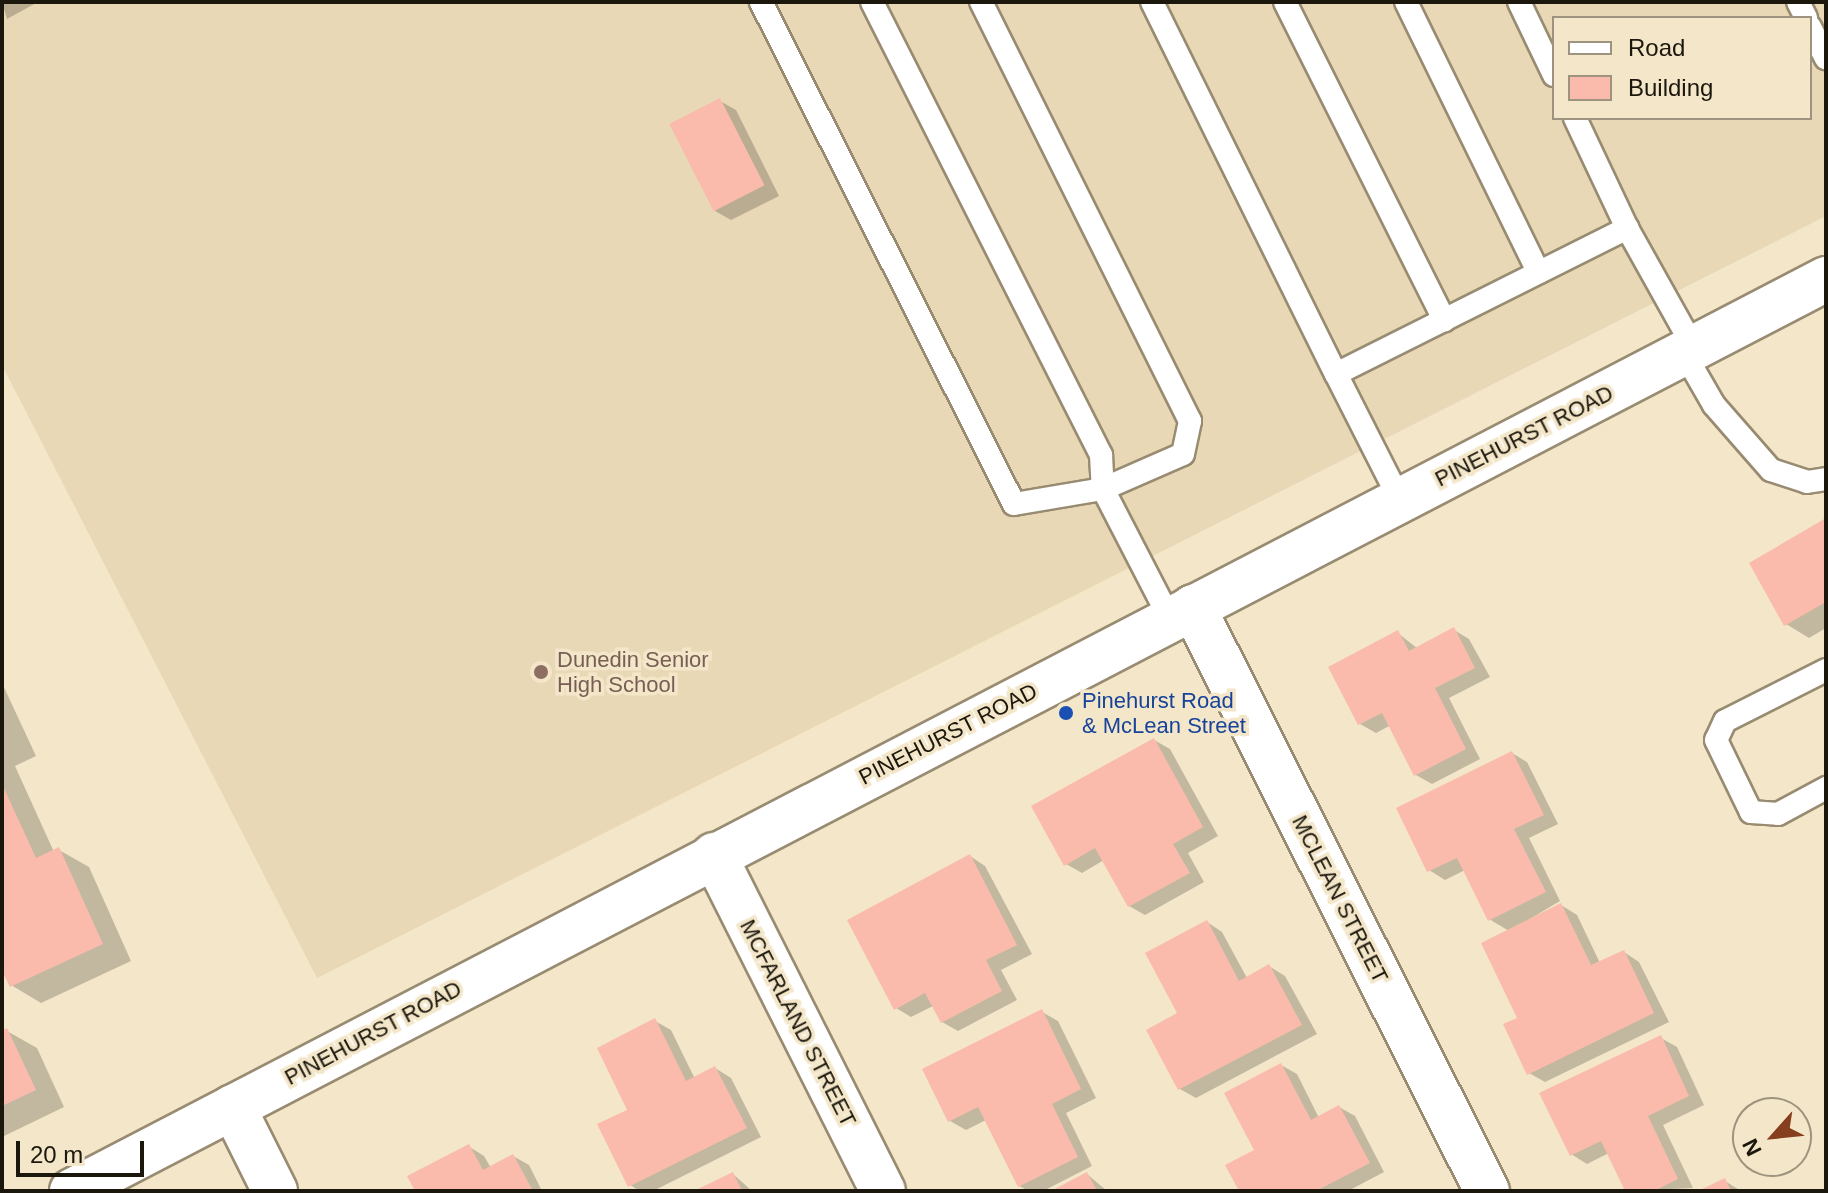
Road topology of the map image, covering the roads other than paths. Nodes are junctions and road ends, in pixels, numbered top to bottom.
1 (761, 2) edge
2 (872, 2) edge
3 (981, 2) edge
4 (1152, 2) edge
5 (1285, 2) edge
6 (1406, 2) edge
7 (1519, 2) edge
8 (1812, 31) edge
9 (1826, 58) edge
10 (1552, 71) edge
11 (1576, 120) edge
12 (1627, 228) junction
13 (1538, 272) junction
14 (1826, 279) edge
15 (1444, 320) junction
16 (1689, 350) junction
17 (1336, 374) junction
18 (1826, 479) edge
19 (1103, 489) junction
20 (1400, 500) junction
21 (1181, 613) junction
22 (1826, 670) edge
23 (1826, 788) edge
24 (714, 855) junction
25 (233, 1107) junction
26 (72, 1191) edge
27 (275, 1191) edge
28 (883, 1191) edge
29 (1487, 1191) edge

1 - 19 lane
2 - 19 lane
3 - 19 lane
4 - 17 lane
5 - 15 lane
6 - 13 lane
7 - 10 lane
8 - 9 lane
11 - 12 lane
12 - 13 lane
12 - 16 lane
13 - 15 lane
14 - 16 street, PINEHURST ROAD
15 - 17 lane
16 - 18 lane
16 - 20 street, PINEHURST ROAD
17 - 20 lane
19 - 21 lane
20 - 21 street, PINEHURST ROAD
21 - 24 street, PINEHURST ROAD
21 - 29 street, MCLEAN STREET
22 - 23 lane
24 - 25 street, PINEHURST ROAD
24 - 28 street, MCFARLAND STREET
25 - 26 street, PINEHURST ROAD
25 - 27 street

